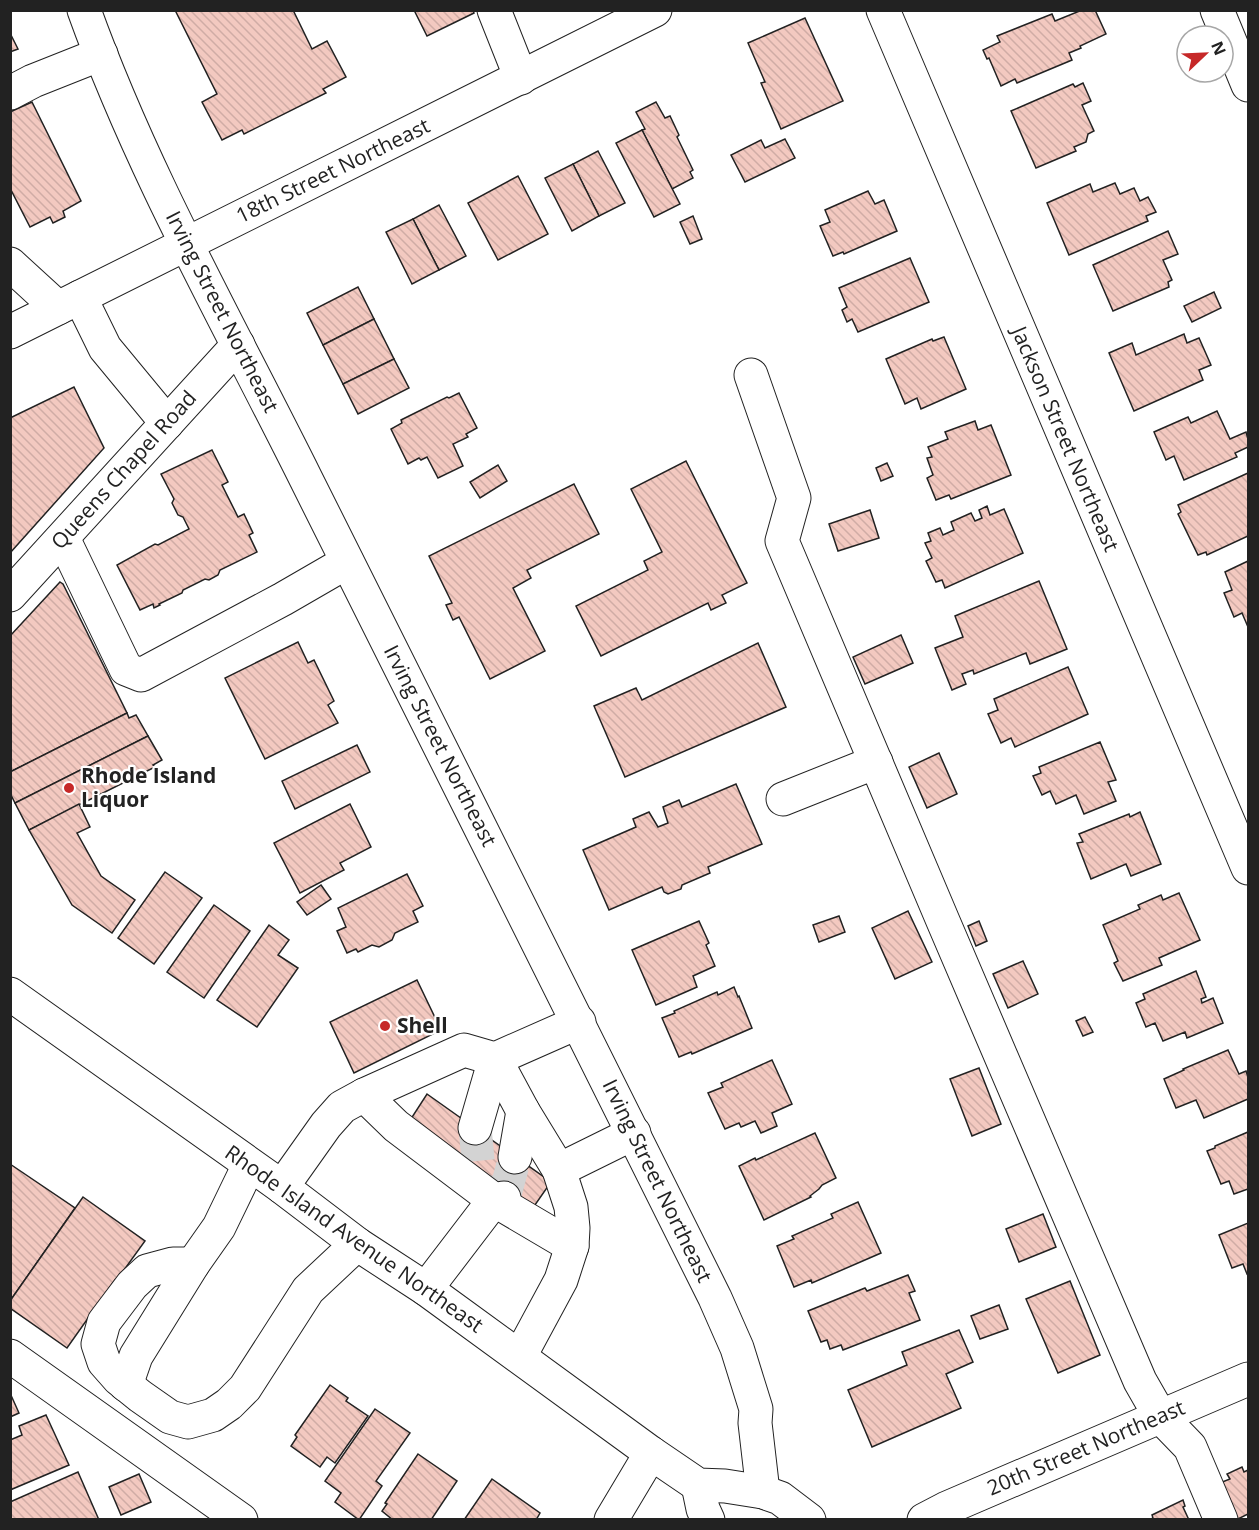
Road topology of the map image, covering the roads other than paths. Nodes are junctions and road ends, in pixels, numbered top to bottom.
1 (84, 10) edge
2 (494, 10) edge
3 (655, 10) edge
4 (883, 10) edge
5 (1217, 10) edge
6 (101, 54) junction
7 (520, 78) junction
8 (1248, 86) edge
9 (10, 93) edge
10 (186, 244) junction
11 (10, 264) edge
12 (69, 303) junction
13 (10, 332) edge
14 (238, 345) junction
15 (751, 375) dead end
16 (167, 423) junction
17 (63, 537) junction
18 (348, 562) junction
19 (10, 595) edge
20 (876, 762) junction
21 (783, 799) dead end
22 (1248, 868) edge
23 (10, 994) edge
24 (579, 1022) junction
25 (495, 1059) junction
26 (364, 1095) junction
27 (523, 1111) junction
28 (475, 1128) tunnel mouth
29 (634, 1133) junction
30 (515, 1157) tunnel mouth
31 (249, 1165) junction
32 (559, 1170) junction
33 (282, 1188) junction
34 (492, 1193) junction
35 (357, 1244) junction
36 (572, 1246) junction
37 (193, 1264) junction
38 (426, 1289) junction
39 (10, 1356) edge
40 (520, 1356) junction
41 (1248, 1379) edge
42 (126, 1385) junction
43 (1160, 1416) junction
44 (651, 1453) junction
45 (698, 1485) junction
46 (763, 1492) junction
47 (242, 1520) edge
48 (611, 1520) edge
49 (708, 1520) edge
50 (809, 1520) edge
51 (924, 1520) edge
52 (1221, 1520) edge

1 - 6 street, Irving Street Northeast
2 - 7 street
3 - 7 street, 18th Street Northeast
4 - 22 street, Jackson Street Northeast
5 - 8 street
6 - 9 street
6 - 10 street, Irving Street Northeast
7 - 10 street, 18th Street Northeast
10 - 12 street, 18th Street Northeast
10 - 14 street, Irving Street Northeast
11 - 12 street
12 - 13 street, 18th Street Northeast
12 - 16 street
14 - 16 street, Queens Chapel Road
14 - 18 street, Irving Street Northeast
15 - 20 street
16 - 17 street, Queens Chapel Road
17 - 18 street
17 - 19 street, Queens Chapel Road
18 - 24 street, Irving Street Northeast
20 - 21 street
20 - 43 street
23 - 31 street, Rhode Island Avenue Northeast
24 - 25 street
24 - 29 street, Irving Street Northeast
25 - 26 street
25 - 27 street
25 - 28 street
26 - 33 street
26 - 34 street
27 - 30 street
27 - 32 street
29 - 32 street
29 - 46 street, Irving Street Northeast
31 - 33 street, Rhode Island Avenue Northeast
31 - 37 street
32 - 36 street
33 - 35 street, Rhode Island Avenue Northeast
34 - 36 street
34 - 38 street
35 - 38 street, Rhode Island Avenue Northeast
35 - 42 street
36 - 40 street
37 - 42 street
37 - 42 street
38 - 40 street, Rhode Island Avenue Northeast
39 - 47 street
40 - 44 street, Rhode Island Avenue Northeast
41 - 43 street, 20th Street Northeast
43 - 51 street, 20th Street Northeast
43 - 52 street
44 - 45 street, Rhode Island Avenue Northeast
44 - 48 street
45 - 46 street
45 - 49 street
46 - 50 street

